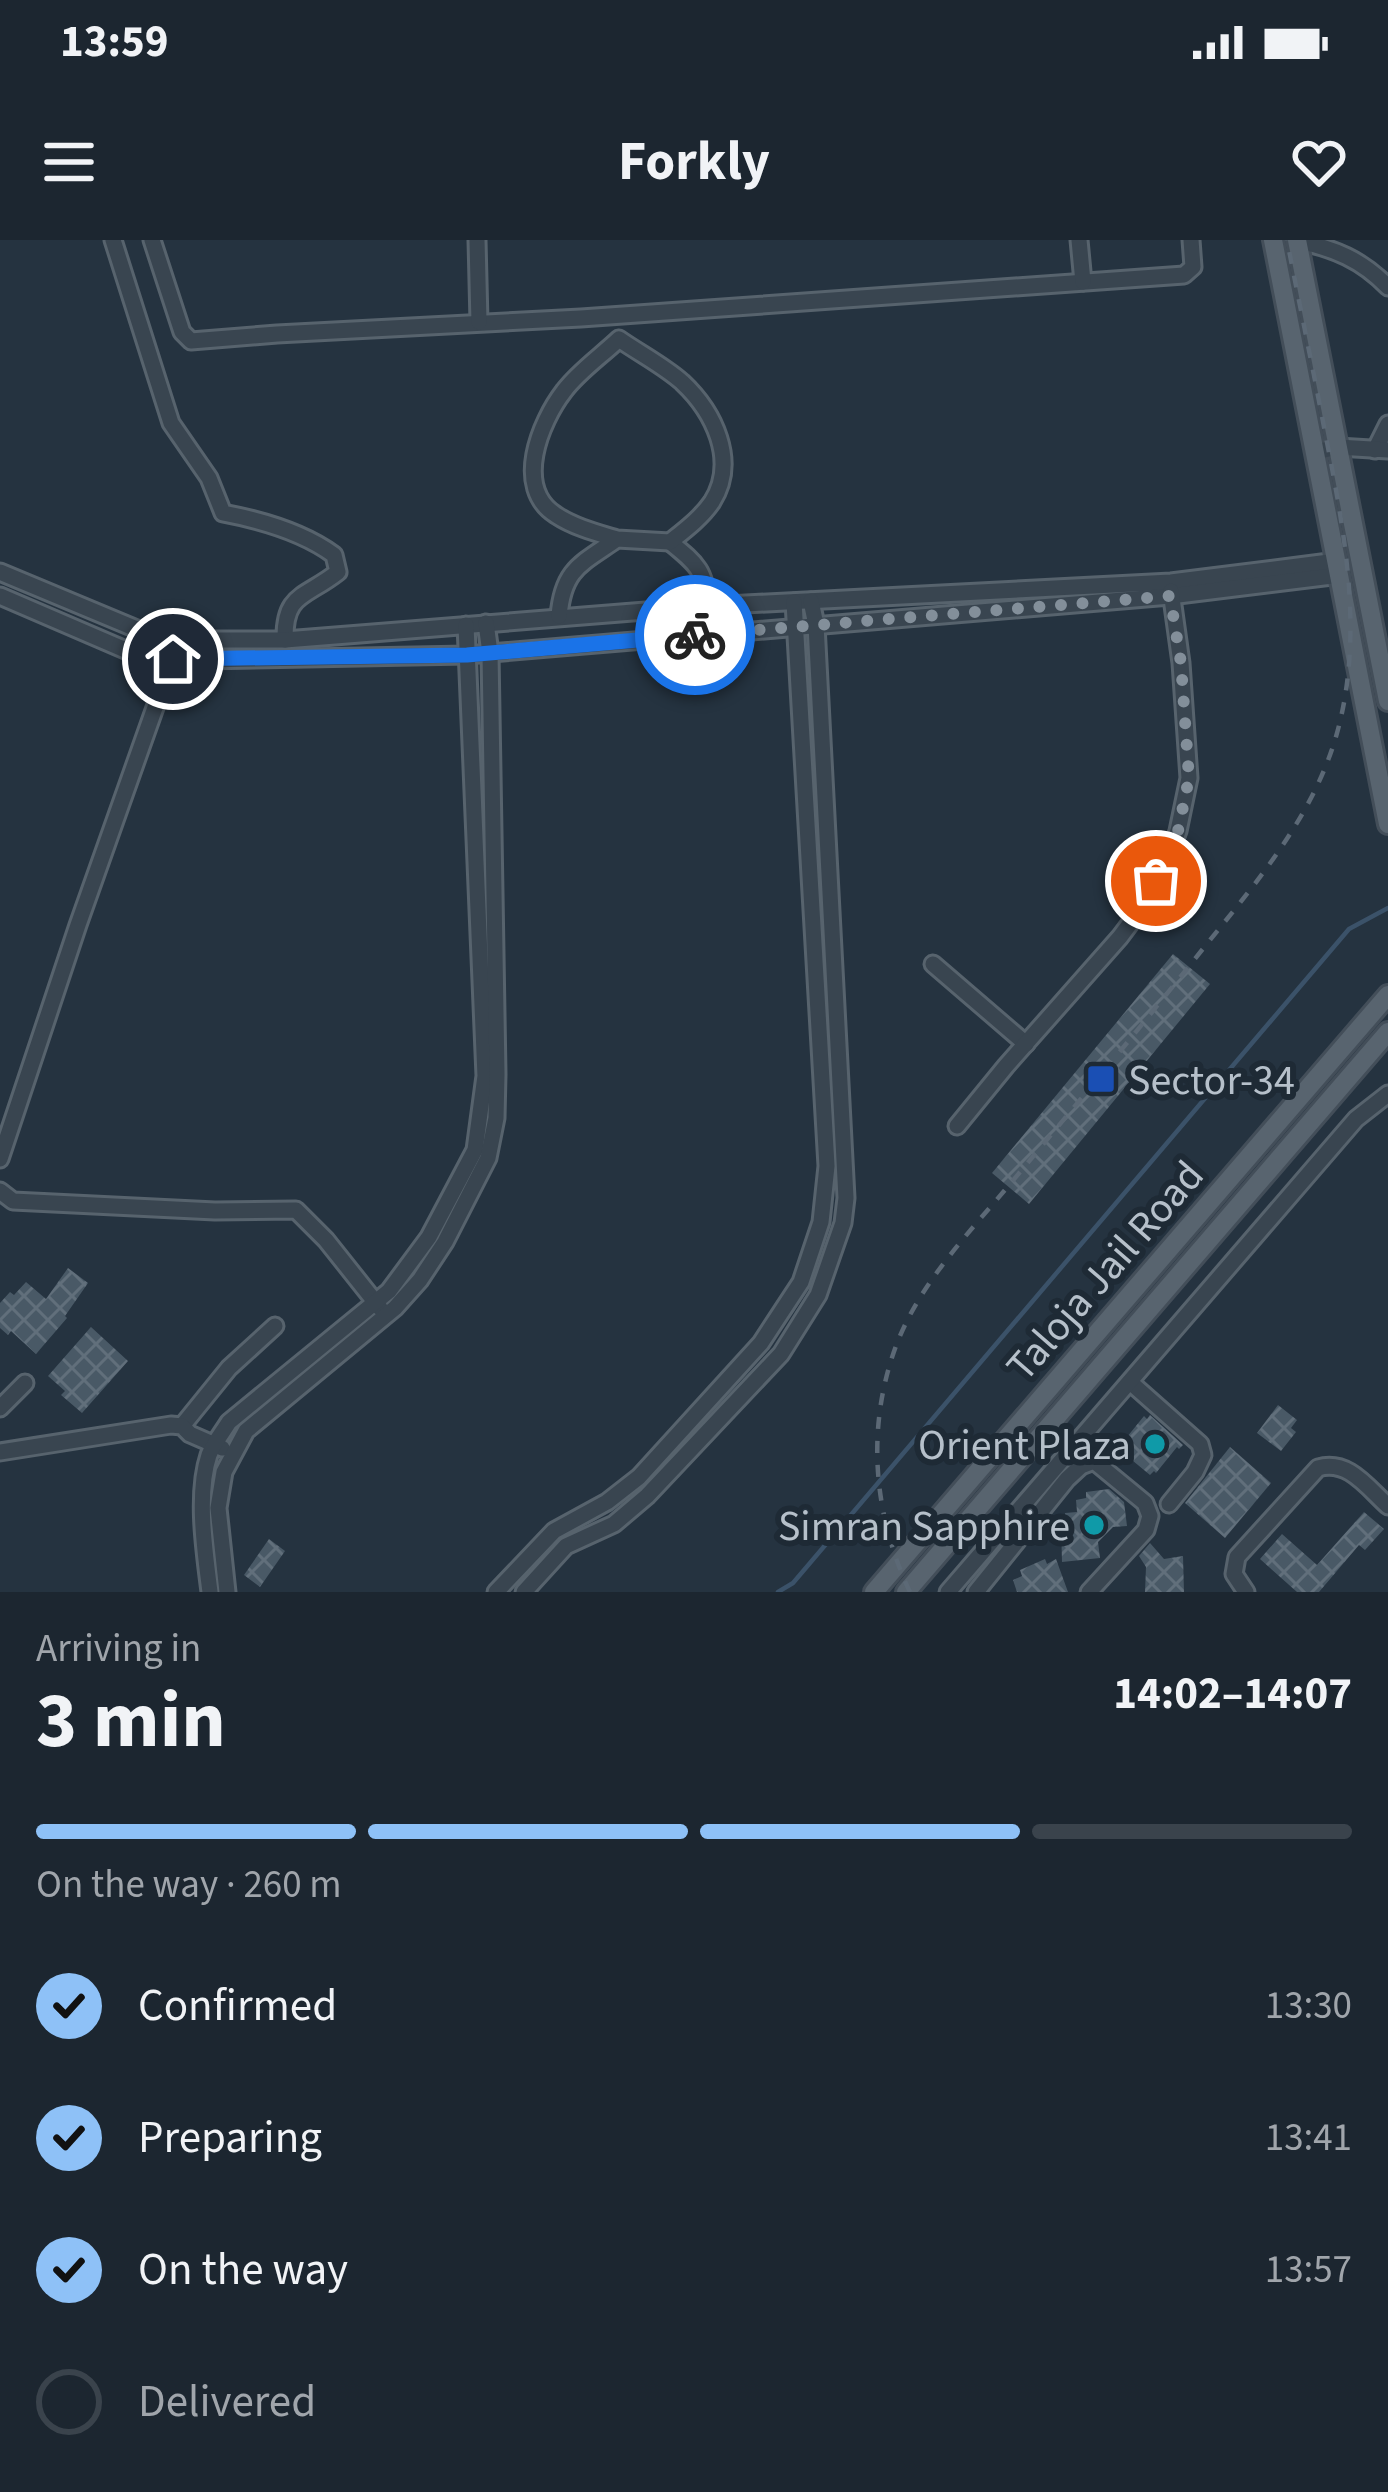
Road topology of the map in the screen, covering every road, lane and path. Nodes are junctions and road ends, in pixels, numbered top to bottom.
1 (113, 240) edge
2 (152, 240) edge
3 (477, 240) edge
4 (1079, 240) edge
5 (1191, 240) edge
6 (1273, 240) edge
7 (1297, 241) edge
8 (1083, 282) junction
9 (1388, 287) edge
10 (479, 322) junction
11 (1388, 424) edge
12 (1338, 447) junction
13 (1382, 450) edge
14 (1315, 452) junction
15 (617, 539) junction
16 (670, 542) junction
17 (1339, 568) junction
18 (0, 572) edge
19 (1171, 589) junction
20 (0, 596) edge
21 (803, 602) junction
22 (708, 606) junction
23 (560, 616) junction
24 (486, 623) junction
25 (466, 625) junction
26 (816, 625) junction
27 (794, 627) junction
28 (178, 640) junction
29 (285, 640) junction
30 (490, 653) junction
31 (467, 655) junction
32 (173, 659) junction
33 (1388, 701) edge
34 (1388, 824) edge
35 (933, 964) dead end
36 (1388, 995) edge
37 (1388, 1032) edge
38 (1026, 1044) junction
39 (1388, 1094) edge
40 (957, 1126) dead end
41 (0, 1159) edge
42 (0, 1191) edge
43 (381, 1308) junction
44 (275, 1326) dead end
45 (1130, 1382) junction
46 (26, 1383) dead end
47 (0, 1408) edge
48 (182, 1426) junction
49 (215, 1444) junction
50 (0, 1452) edge
51 (233, 1454) junction
52 (1168, 1504) dead end
53 (1388, 1506) edge
54 (210, 1592) edge
55 (227, 1592) edge
56 (496, 1592) edge
57 (524, 1592) edge
58 (874, 1592) edge
59 (906, 1592) edge
60 (949, 1592) edge
61 (976, 1592) edge
62 (1089, 1592) edge
63 (1246, 1592) edge

1 - 29 street
2 - 10 street
3 - 10 street
4 - 8 street
5 - 8 street
6 - 14 main road
7 - 9 street
7 - 12 main road
8 - 10 street
11 - 13 street
12 - 13 street
12 - 14 street
12 - 33 main road
14 - 17 main road
15 - 16 street
15 - 16 street
15 - 23 street
16 - 22 street
17 - 19 street
17 - 34 main road
18 - 28 street
19 - 21 street
19 - 26 street
19 - 38 street
20 - 32 street
21 - 22 street
21 - 26 street
21 - 27 street
22 - 23 street
23 - 24 street
24 - 25 street
24 - 30 street
25 - 29 street
25 - 31 street
26 - 27 street
26 - 57 street
27 - 30 street
27 - 56 street
28 - 29 street
28 - 32 street
30 - 31 street
30 - 43 street
31 - 32 street
31 - 43 street
32 - 41 street
35 - 38 street
36 - 58 main road, Taloja Jail Road
37 - 59 main road, Taloja Jail Road
38 - 40 street
39 - 45 street
42 - 43 street
43 - 49 street
43 - 51 street
44 - 48 street
45 - 52 street
45 - 60 street
46 - 47 street
48 - 49 street
48 - 50 street
49 - 51 street
49 - 54 street
51 - 55 street
53 - 63 street
61 - 62 street

